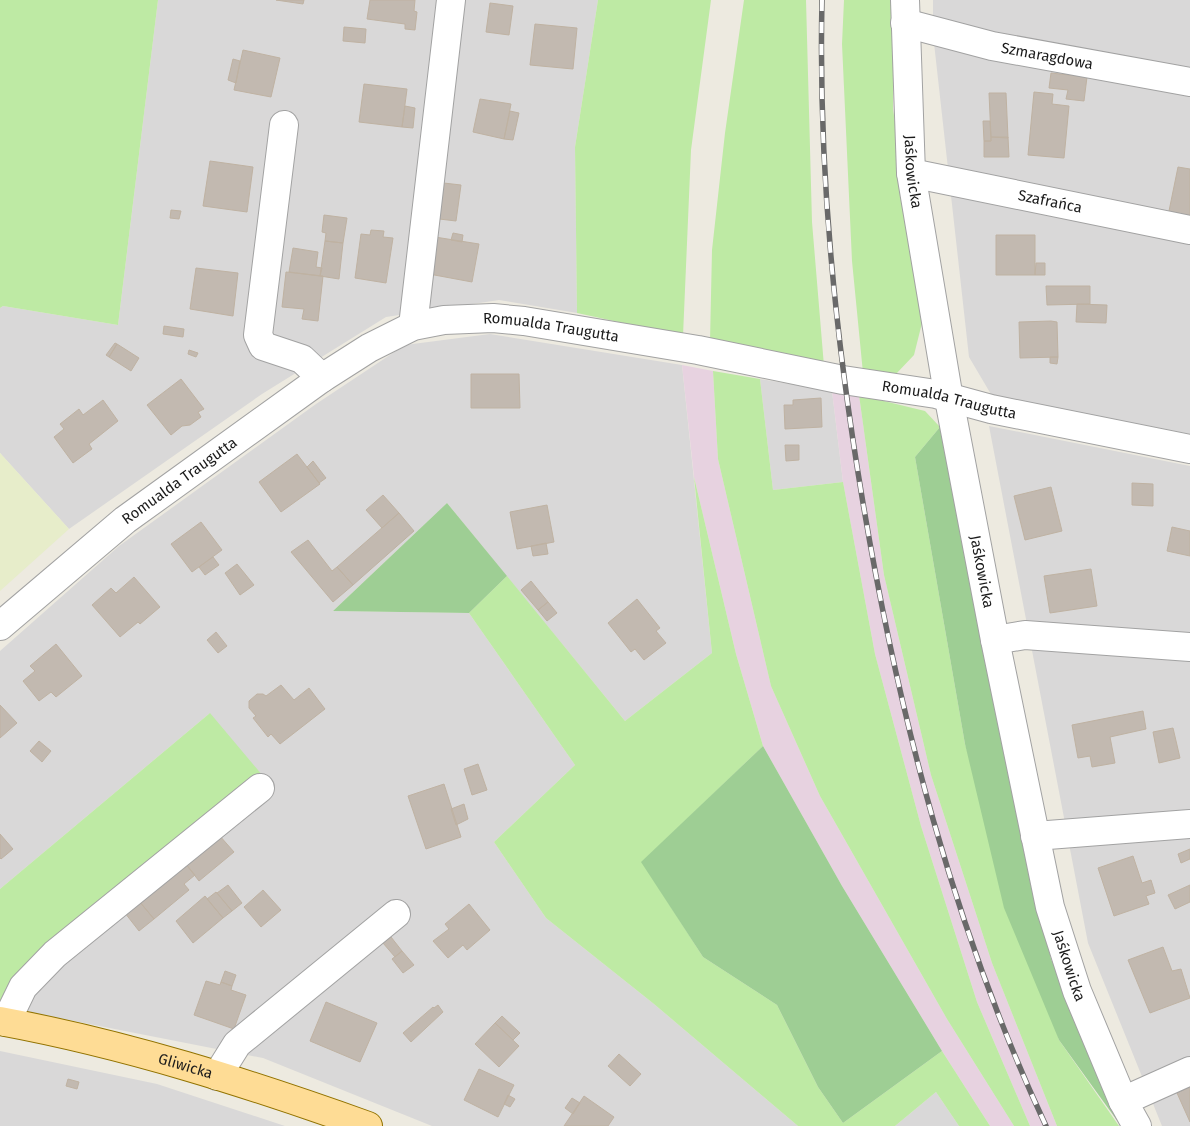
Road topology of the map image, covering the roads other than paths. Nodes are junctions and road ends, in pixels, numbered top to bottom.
1 (451, 0) edge
2 (905, 11) edge
3 (1190, 82) edge
4 (284, 125) dead end
5 (911, 173) junction
6 (1190, 230) edge
7 (414, 326) junction
8 (322, 378) junction
9 (949, 399) junction
10 (1190, 450) edge
11 (0, 626) edge
12 (995, 640) junction
13 (1190, 647) edge
14 (260, 788) dead end
15 (1190, 824) edge
16 (1035, 836) junction
17 (396, 914) dead end
18 (3, 1021) edge
19 (1190, 1072) edge
20 (217, 1076) junction
21 (1123, 1100) junction
22 (368, 1126) edge
23 (1137, 1126) edge

1 - 7 street
2 - 3 street, Szmaragdowa
2 - 5 street, Jaśkowicka
4 - 8 street
5 - 6 street, Szafrańca
5 - 9 street, Jaśkowicka
7 - 8 street, Romualda Traugutta
7 - 9 street, Romualda Traugutta
8 - 11 street, Romualda Traugutta
9 - 10 street, Romualda Traugutta
9 - 12 street, Jaśkowicka
12 - 13 street
12 - 16 street, Jaśkowicka
14 - 18 street
15 - 16 street
16 - 21 street, Jaśkowicka
17 - 20 street
18 - 20 main road, Gliwicka
19 - 21 street
20 - 22 main road, Gliwicka
21 - 23 street, Jaśkowicka

